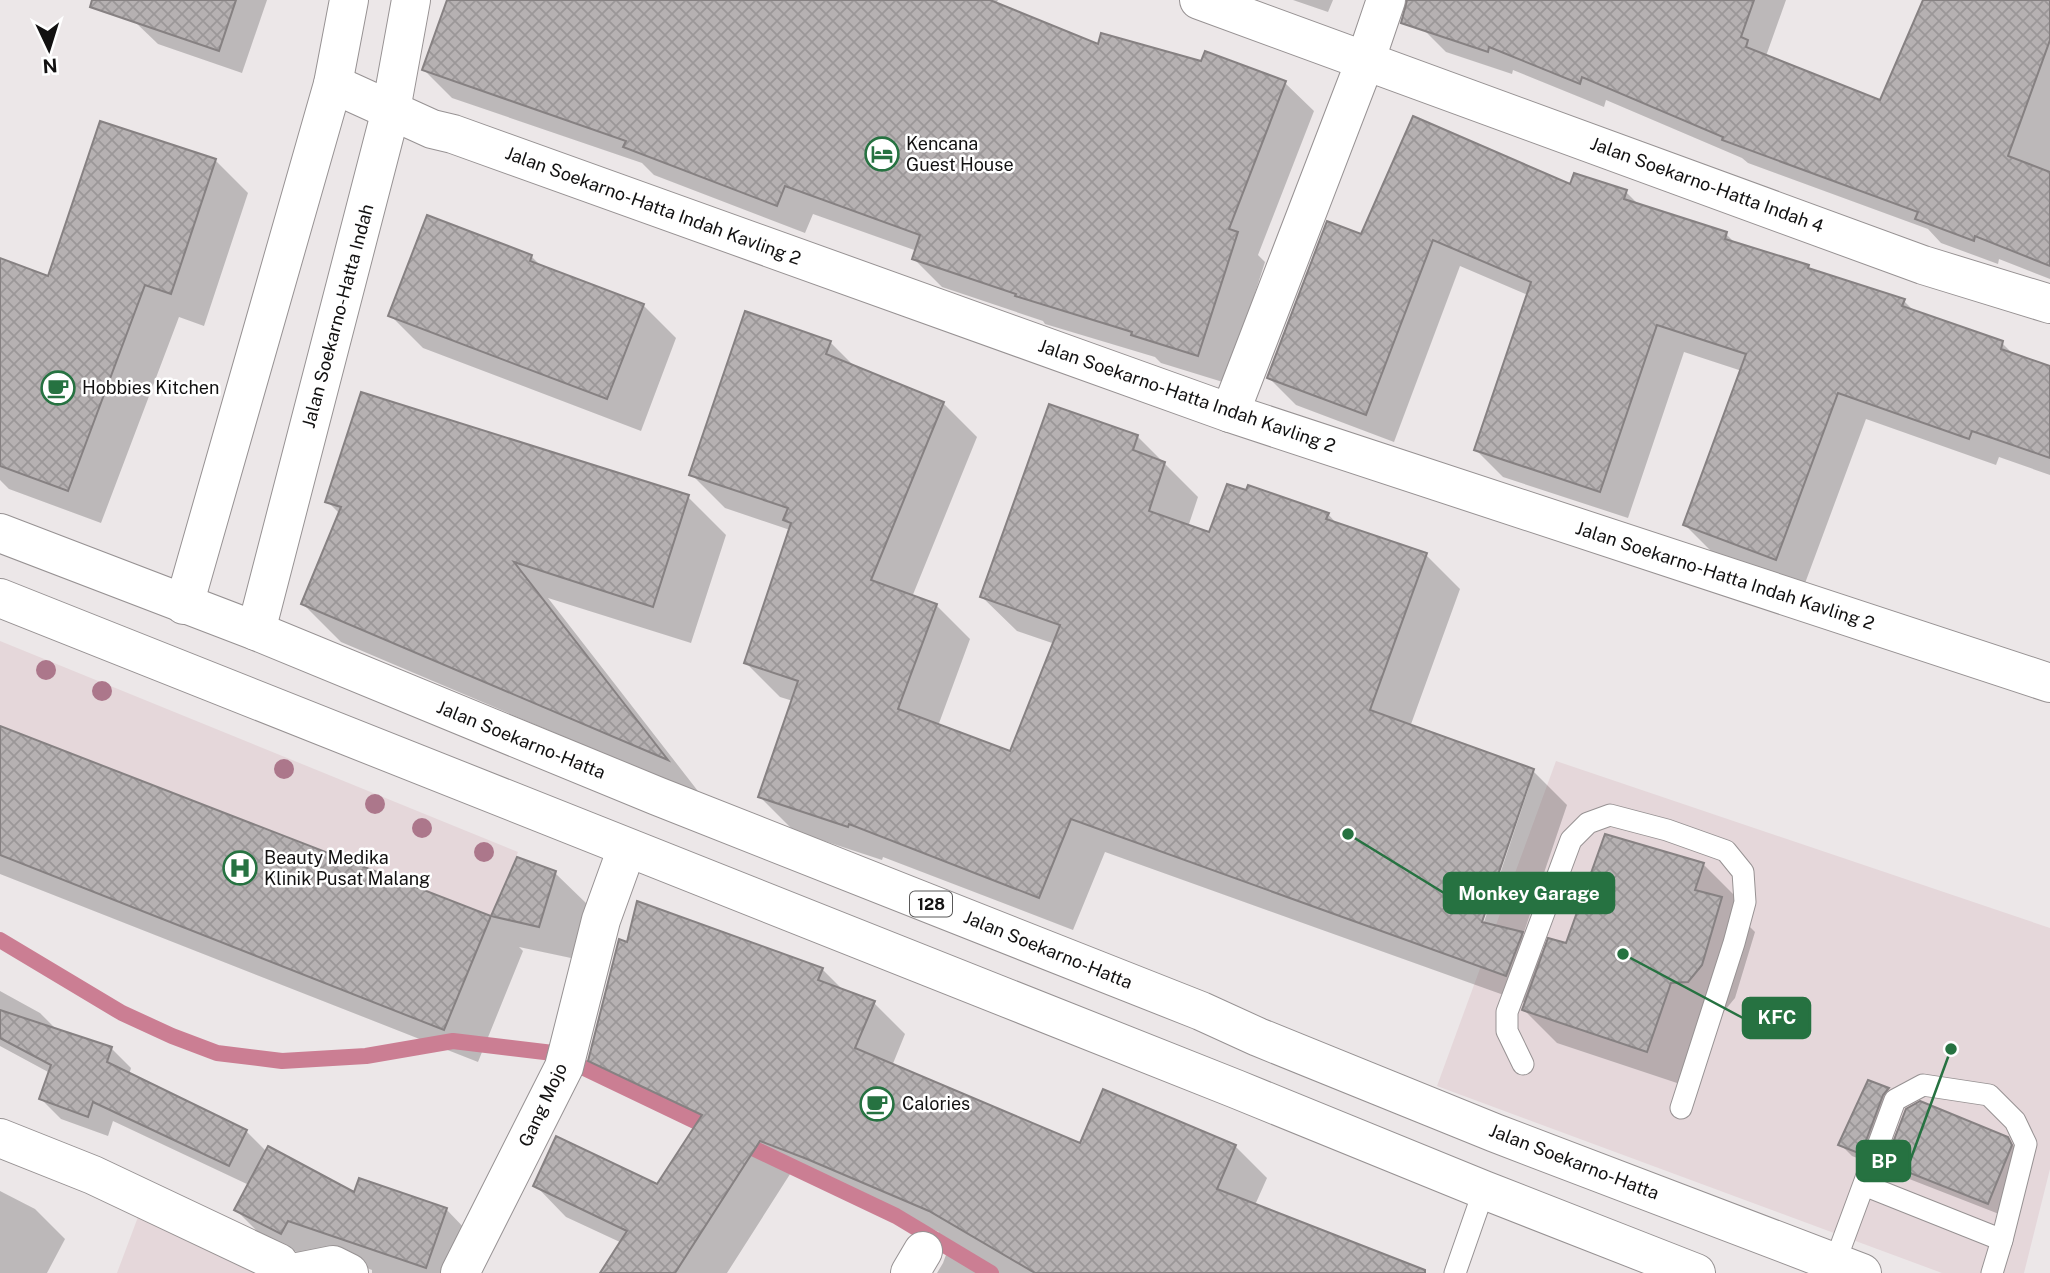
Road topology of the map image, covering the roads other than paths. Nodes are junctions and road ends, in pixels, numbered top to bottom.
1 (349, 0) edge
2 (411, 0) edge
3 (1199, 0) edge
4 (1385, 0) edge
5 (1366, 59) junction
6 (333, 84) junction
7 (391, 110) junction
8 (2050, 304) edge
9 (1230, 413) junction
10 (0, 533) edge
11 (0, 598) edge
12 (184, 605) junction
13 (256, 631) junction
14 (2050, 683) edge
15 (627, 848) junction
16 (1258, 1037) junction
17 (1522, 1064) dead end
18 (1237, 1089) junction
19 (1681, 1108) dead end
20 (0, 1138) edge
21 (1864, 1185) junction
22 (1484, 1191) junction
23 (2002, 1240) junction
24 (1848, 1267) edge
25 (285, 1273) edge
26 (293, 1273) edge
27 (349, 1273) edge
28 (460, 1273) edge
29 (1455, 1273) edge
30 (1696, 1273) edge
31 (1992, 1273) edge

1 - 6 street
2 - 7 street, Jalan Soekarno-Hatta Indah
3 - 5 street, Jalan Soekarno-Hatta Indah 4
4 - 5 street
5 - 8 street, Jalan Soekarno-Hatta Indah 4
5 - 9 street
6 - 7 street, Jalan Soekarno-Hatta Indah Kavling 2
6 - 12 street
7 - 9 street, Jalan Soekarno-Hatta Indah Kavling 2
7 - 13 street, Jalan Soekarno-Hatta Indah
9 - 14 street, Jalan Soekarno-Hatta Indah Kavling 2
10 - 12 street, Jalan Soekarno-Hatta / 128
11 - 15 street
12 - 13 street, Jalan Soekarno-Hatta / 128
13 - 16 street, Jalan Soekarno-Hatta / 128
15 - 18 street
15 - 28 street, Gang Mojo
16 - 18 street
16 - 24 street, Jalan Soekarno-Hatta / 128
17 - 19 lane
18 - 22 street
20 - 25 street
21 - 23 lane
21 - 23 lane
21 - 24 lane
22 - 29 lane
22 - 30 street
23 - 31 lane
26 - 27 street

